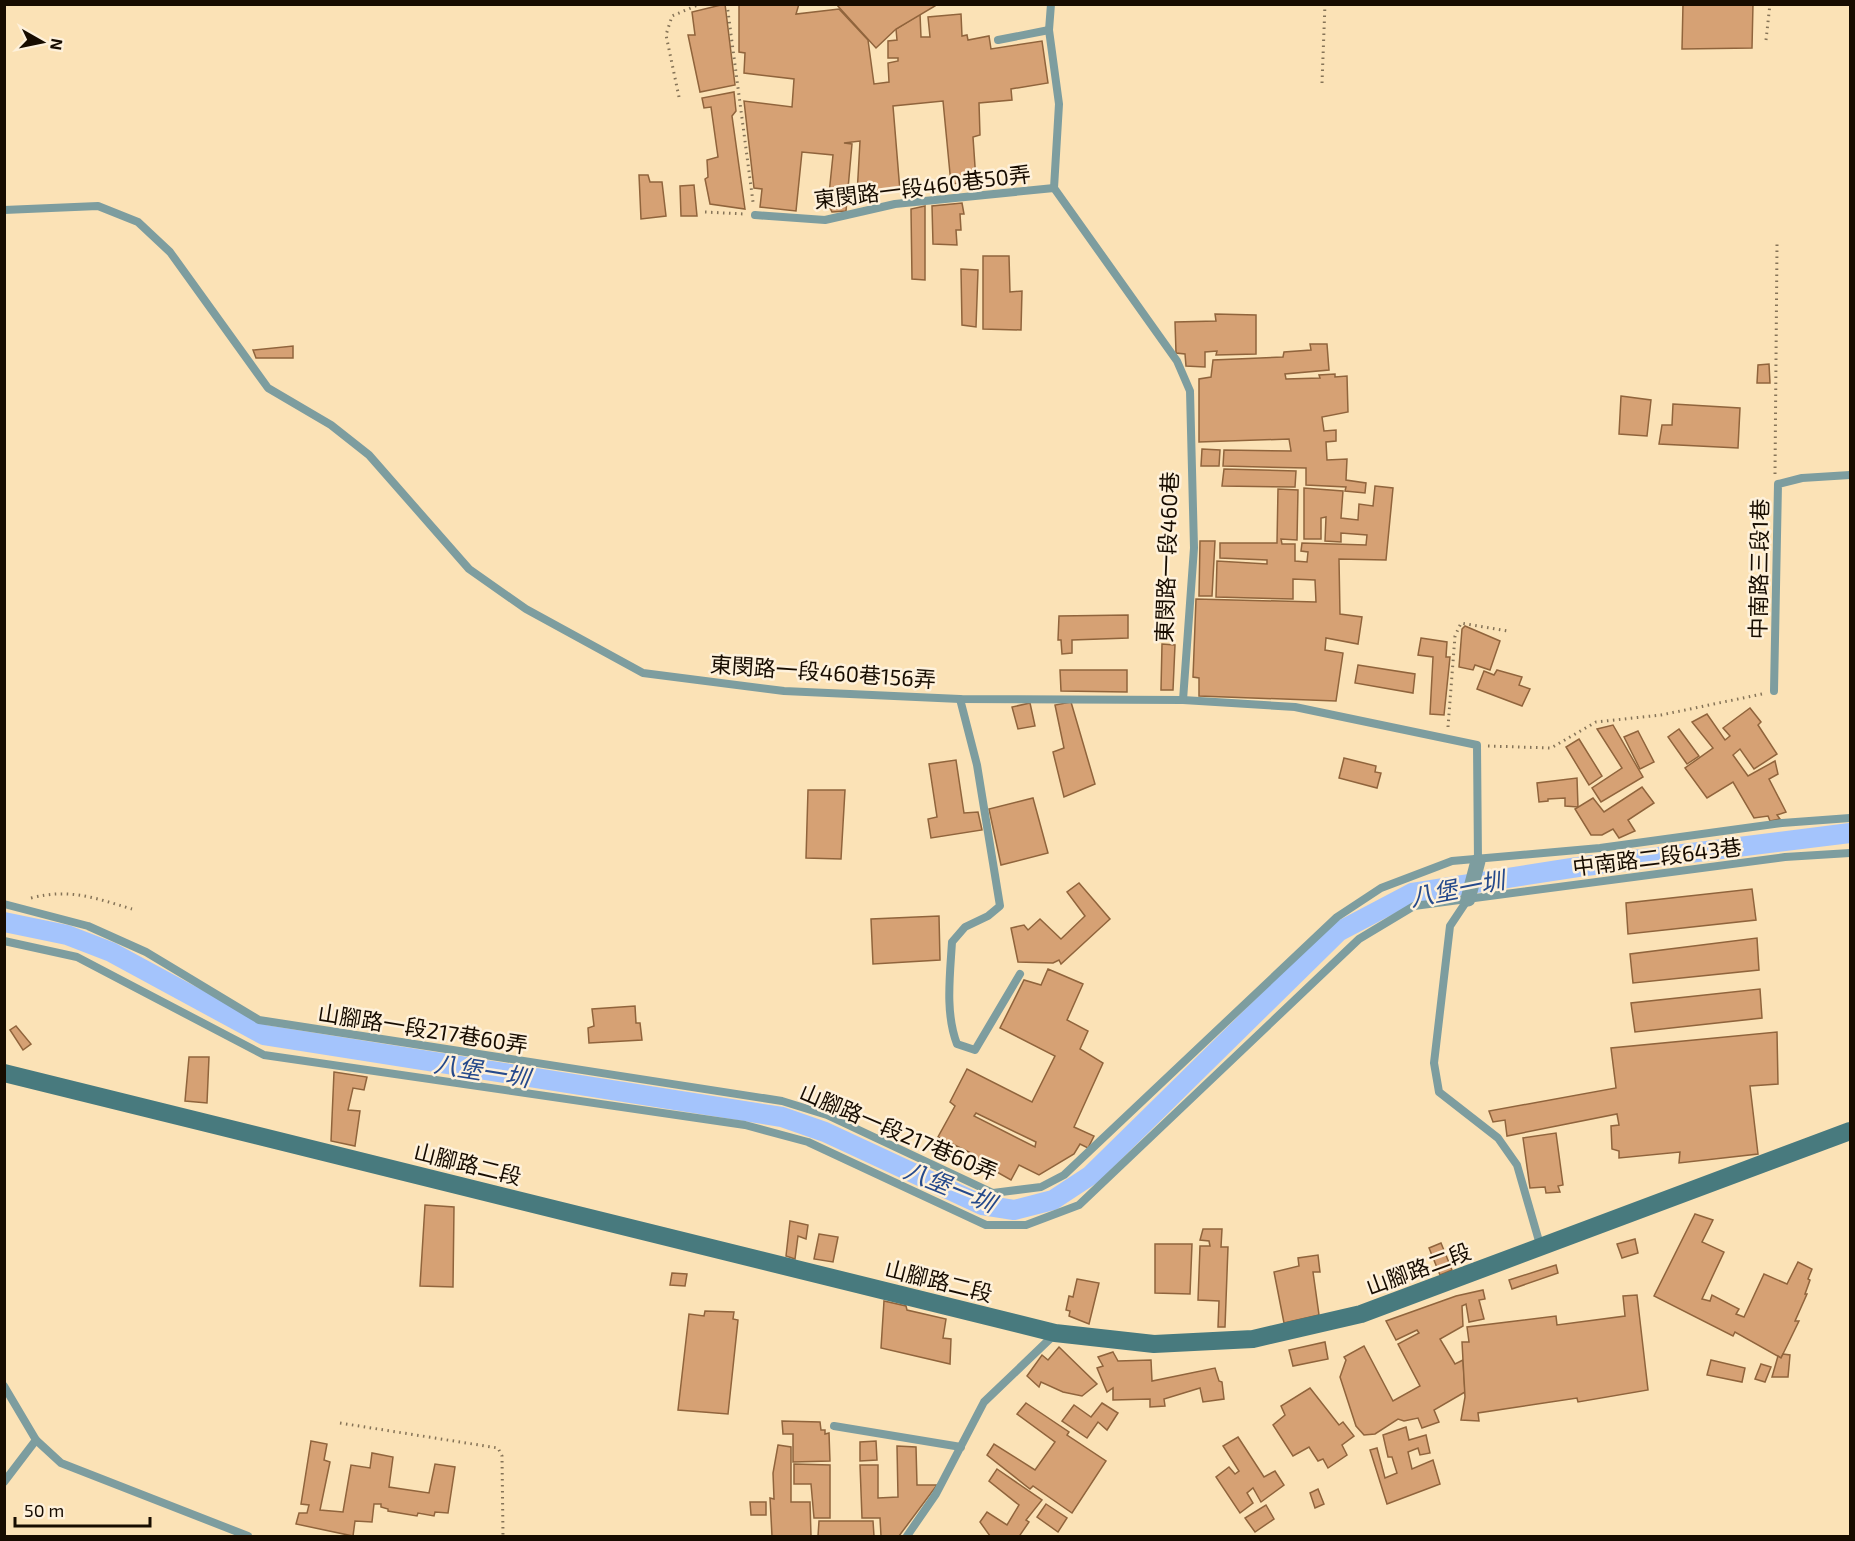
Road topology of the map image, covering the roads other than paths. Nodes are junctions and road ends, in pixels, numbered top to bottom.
1 (1051, 4) edge
2 (1049, 30) junction
3 (998, 40) dead end
4 (1054, 188) junction
5 (4, 210) edge
6 (755, 215) road end
7 (1851, 475) edge
8 (1773, 691) road end
9 (960, 699) junction
10 (1183, 700) junction
11 (1851, 818) edge
12 (1851, 853) edge
13 (1478, 861) junction
14 (1468, 898) junction
15 (5, 904) edge
16 (4, 941) edge
17 (1020, 974) dead end
18 (4, 1073) edge
19 (1851, 1131) edge
20 (1541, 1249) junction
21 (1055, 1333) junction
22 (4, 1386) edge
23 (834, 1426) dead end
24 (36, 1440) junction
25 (961, 1447) junction
26 (4, 1482) edge
27 (248, 1536) edge
28 (907, 1536) edge

1 - 2 lane
2 - 3 lane
2 - 4 lane
4 - 6 lane, 東閔路一段460巷50弄
4 - 10 lane, 東閔路一段460巷
5 - 9 lane, 東閔路一段460巷156弄
7 - 8 lane, 中南路三段1巷
9 - 10 lane, 東閔路一段460巷156弄
9 - 17 lane, 東閔路一段460巷156弄
10 - 13 lane
11 - 13 lane, 山腳路一段217巷60弄
12 - 14 lane, 中南路二段643巷
13 - 14 street
13 - 15 lane, 山腳路一段217巷60弄
14 - 16 lane, 中南路二段643巷
14 - 20 lane
18 - 21 main road, 山腳路二段
19 - 20 main road, 山腳路二段
20 - 21 main road, 山腳路二段
21 - 25 lane
22 - 24 lane
23 - 25 lane
24 - 26 lane
24 - 27 lane
25 - 28 lane

